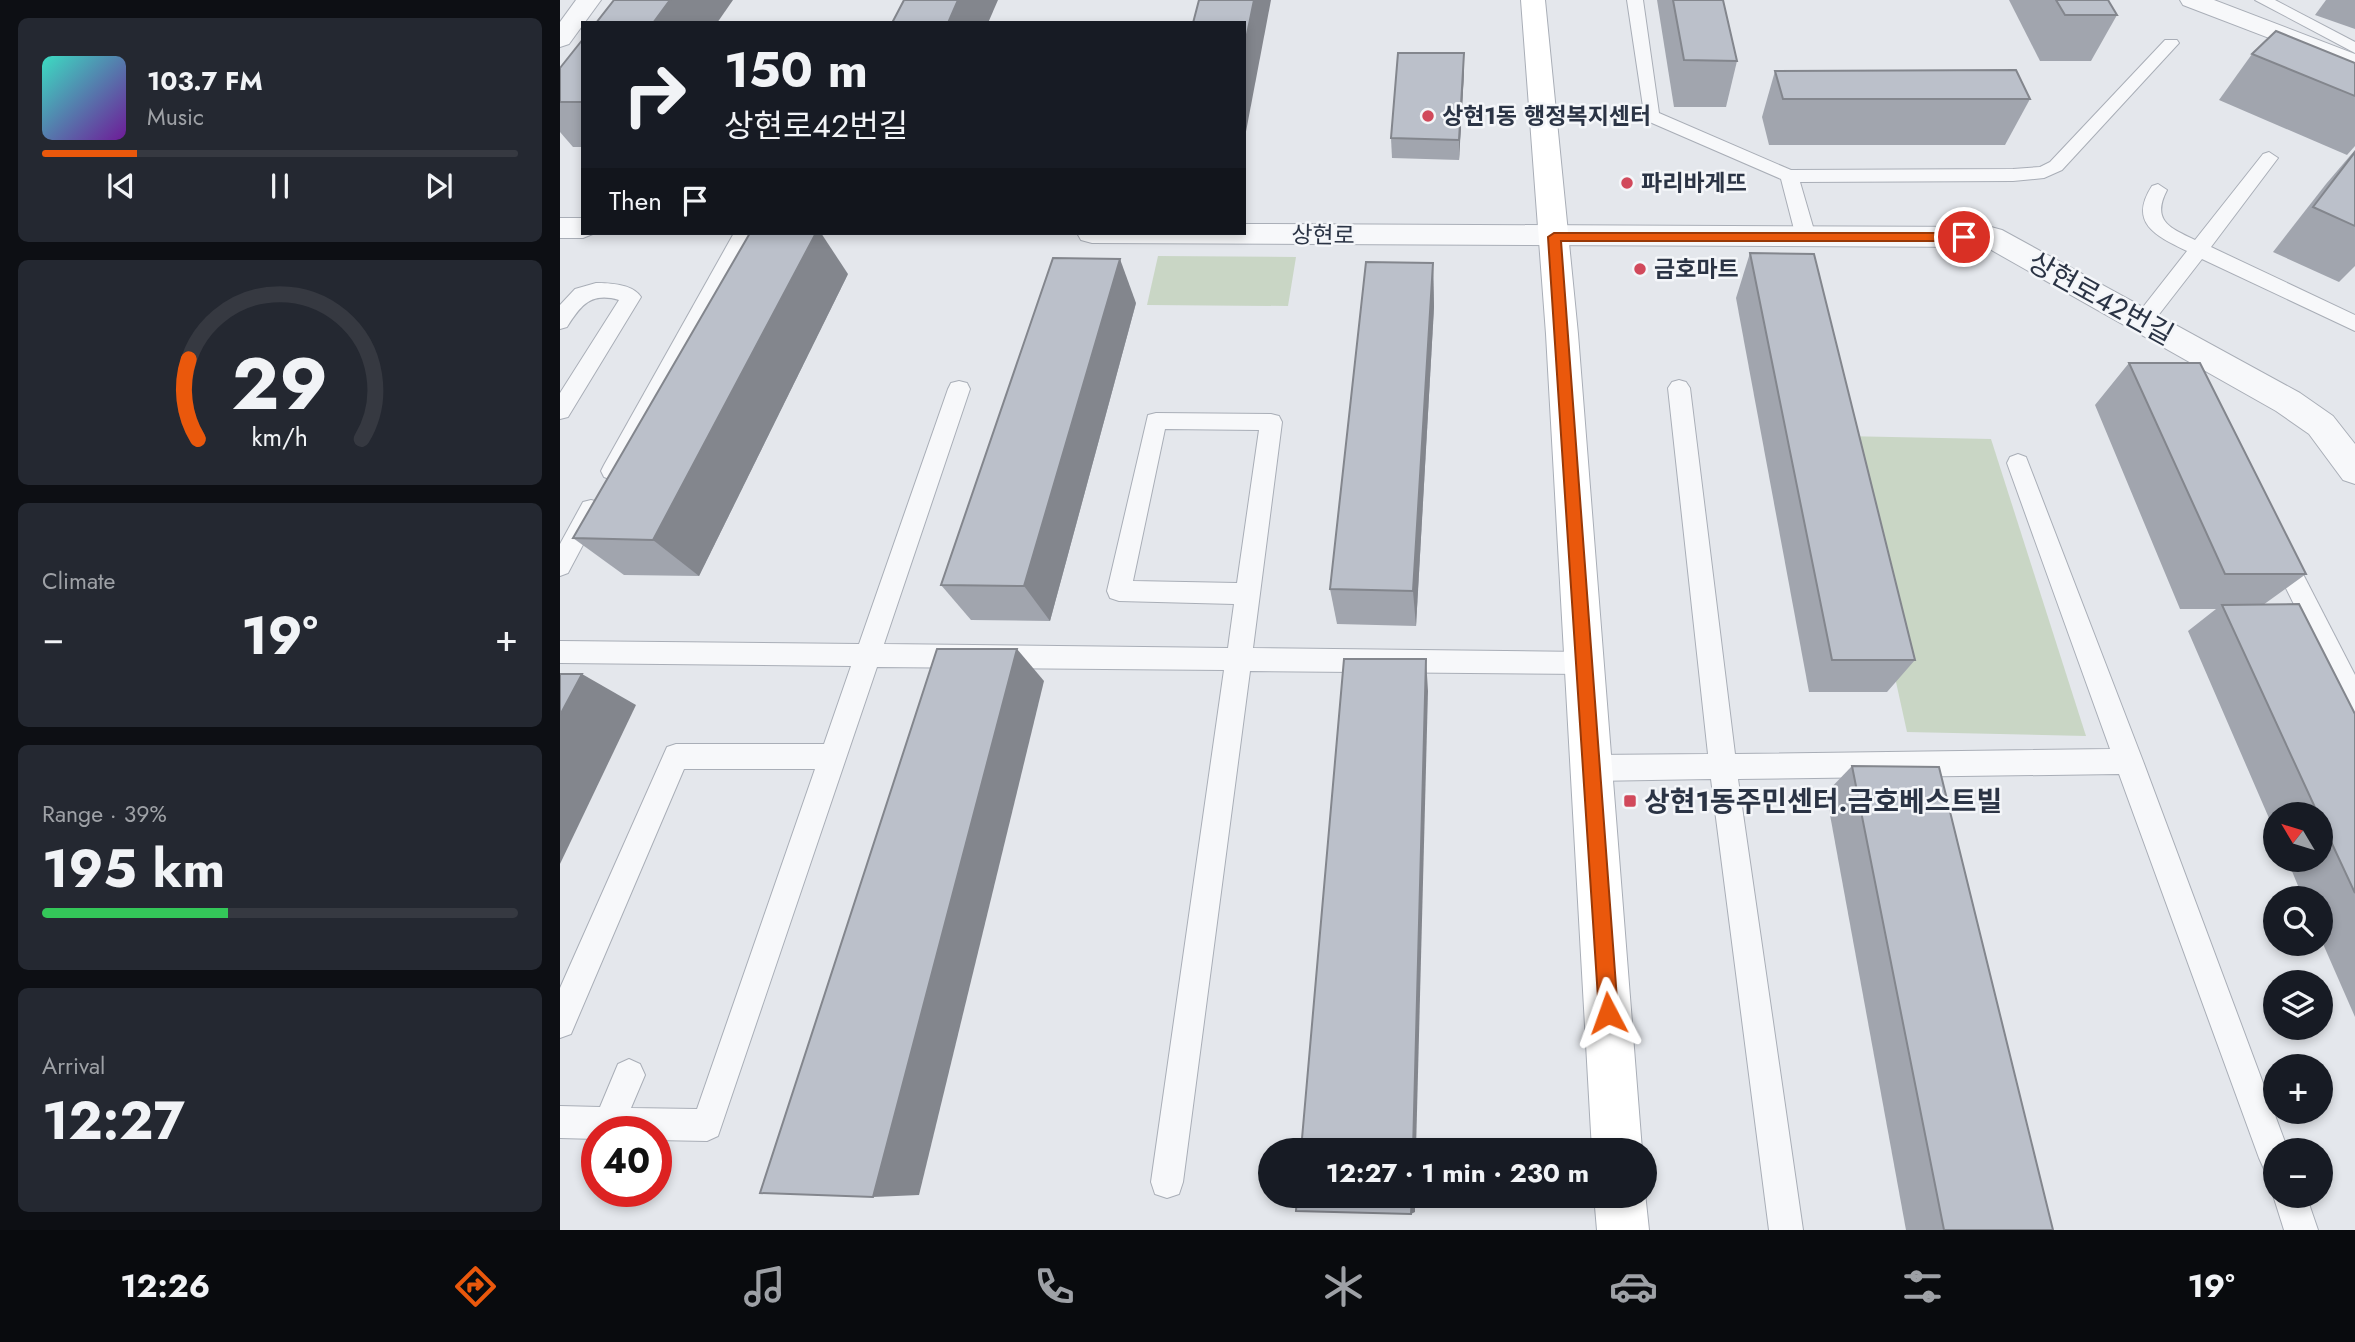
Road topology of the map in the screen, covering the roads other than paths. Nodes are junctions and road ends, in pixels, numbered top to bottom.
1 (589, 0) edge
2 (1533, 0) edge
3 (1635, 0) edge
4 (2192, 0) edge
5 (2263, 0) edge
6 (560, 39) edge
7 (2171, 43) dead end
8 (2355, 48) edge
9 (2355, 63) edge
10 (2269, 158) dead end
11 (1788, 176) junction
12 (2158, 190) dead end
13 (560, 228) edge
14 (581, 228) edge
15 (1246, 234) edge
16 (742, 235) edge
17 (1554, 237) junction
18 (1806, 237) junction
19 (2199, 250) junction
20 (2143, 321) junction
21 (560, 322) edge
22 (2355, 324) edge
23 (1679, 388) dead end
24 (960, 389) dead end
25 (560, 411) edge
26 (2018, 463) dead end
27 (2355, 470) edge
28 (2270, 533) edge
29 (566, 545) edge
30 (560, 566) edge
31 (1246, 594) junction
32 (560, 652) edge
33 (868, 655) junction
34 (1238, 658) junction
35 (1585, 663) junction
36 (2355, 701) edge
37 (833, 757) junction
38 (2130, 761) junction
39 (1723, 766) junction
40 (1592, 768) junction
41 (560, 1023) edge
42 (629, 1074) dead end
43 (612, 1116) edge
44 (560, 1122) edge
45 (581, 1122) edge
46 (672, 1124) edge
47 (1616, 1138) edge
48 (2268, 1138) edge
49 (1167, 1182) dead end
50 (1621, 1208) edge
51 (2293, 1208) edge
52 (1623, 1230) edge
53 (1786, 1230) edge
54 (2301, 1230) edge

1 - 6 street
2 - 17 street
3 - 11 lane
4 - 9 street
5 - 8 lane
7 - 11 lane
10 - 19 lane
11 - 18 lane
12 - 19 lane
13 - 14 street
15 - 17 street, 상현로
16 - 29 lane
17 - 18 street, 상현로42번길
17 - 35 street
18 - 20 street, 상현로42번길
19 - 20 lane
19 - 22 lane
20 - 27 street, 상현로42번길
21 - 25 lane
23 - 39 lane
24 - 33 lane
26 - 38 lane
28 - 36 lane
29 - 30 lane
31 - 31 lane
31 - 34 lane
32 - 33 lane
33 - 34 lane
33 - 37 lane
34 - 35 lane
34 - 49 lane
35 - 40 street
37 - 41 lane
37 - 46 lane
38 - 39 lane
38 - 48 lane
39 - 40 lane
39 - 53 lane
40 - 47 street
42 - 43 lane
44 - 45 lane
50 - 52 street
51 - 54 lane

